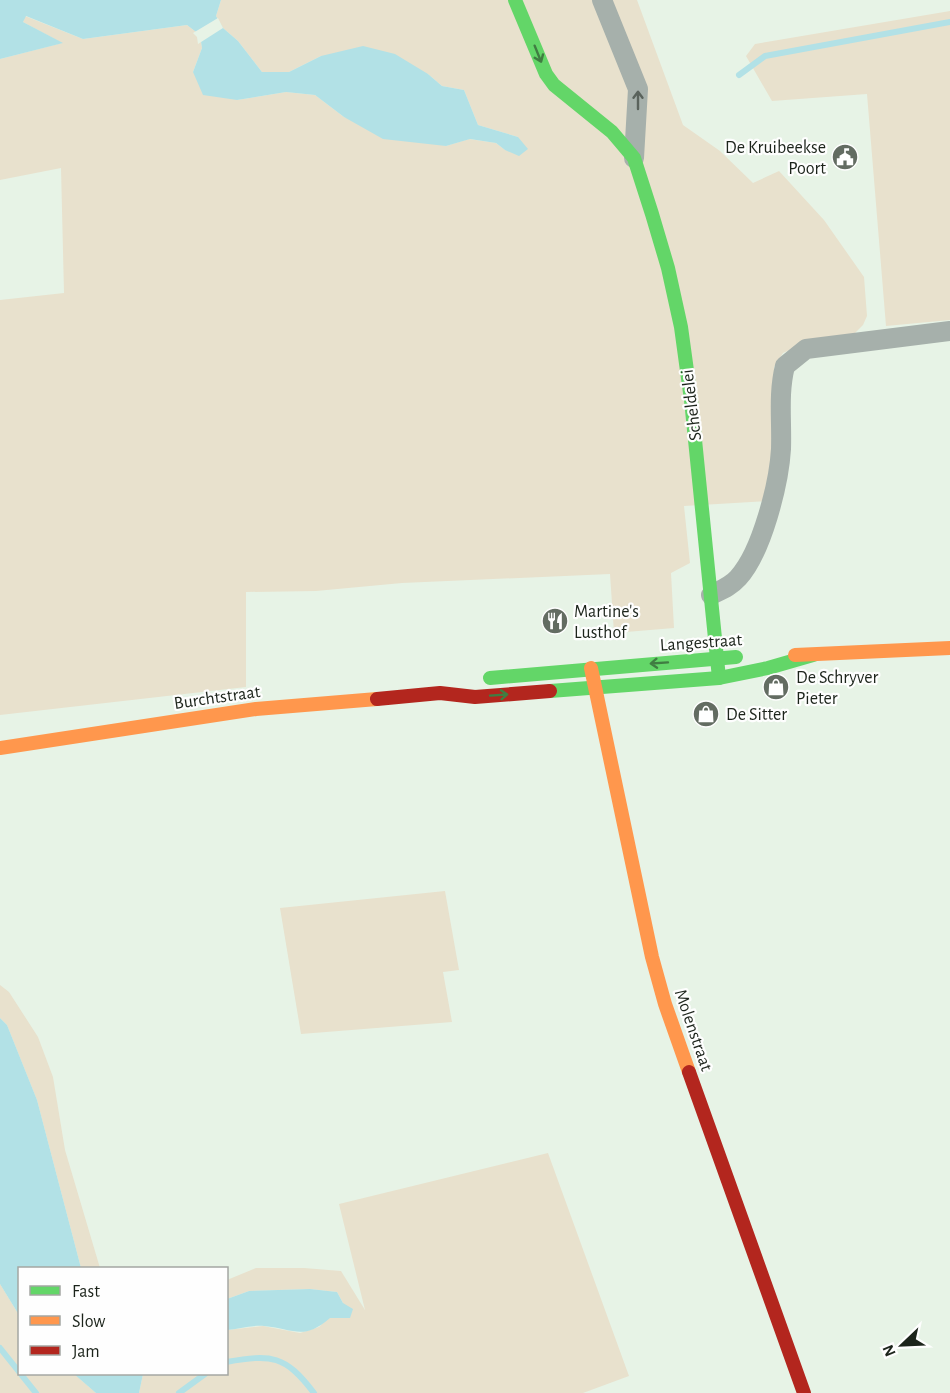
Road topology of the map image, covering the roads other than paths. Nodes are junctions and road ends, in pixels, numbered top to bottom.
1 (515, 0) edge
2 (602, 0) edge
3 (634, 158) junction
4 (950, 331) edge
5 (711, 595) junction
6 (950, 648) edge
7 (766, 655) dead end
8 (813, 655) junction
9 (747, 656) dead end
10 (717, 658) junction
11 (591, 668) junction
12 (719, 678) junction
13 (594, 687) junction
14 (440, 693) junction
15 (0, 748) edge
16 (804, 1393) edge

1 -> 3 street, Scheldelei
3 -> 2 street, Scheldelei
3 - 5 street, Scheldelei
4 - 5 street
5 - 10 street, Scheldelei
6 - 8 street, Langestraat
7 - 8 street, Langestraat
8 - 12 street, Langestraat
9 - 10 street, Langestraat
10 -> 11 street, Langestraat
10 - 12 street, Scheldelei
11 - 13 street, Molenstraat
11 - 14 street, Burchtstraat
12 - 13 street, Langestraat
14 -> 13 street, Burchtstraat
13 - 16 street, Molenstraat
14 - 15 street, Burchtstraat

